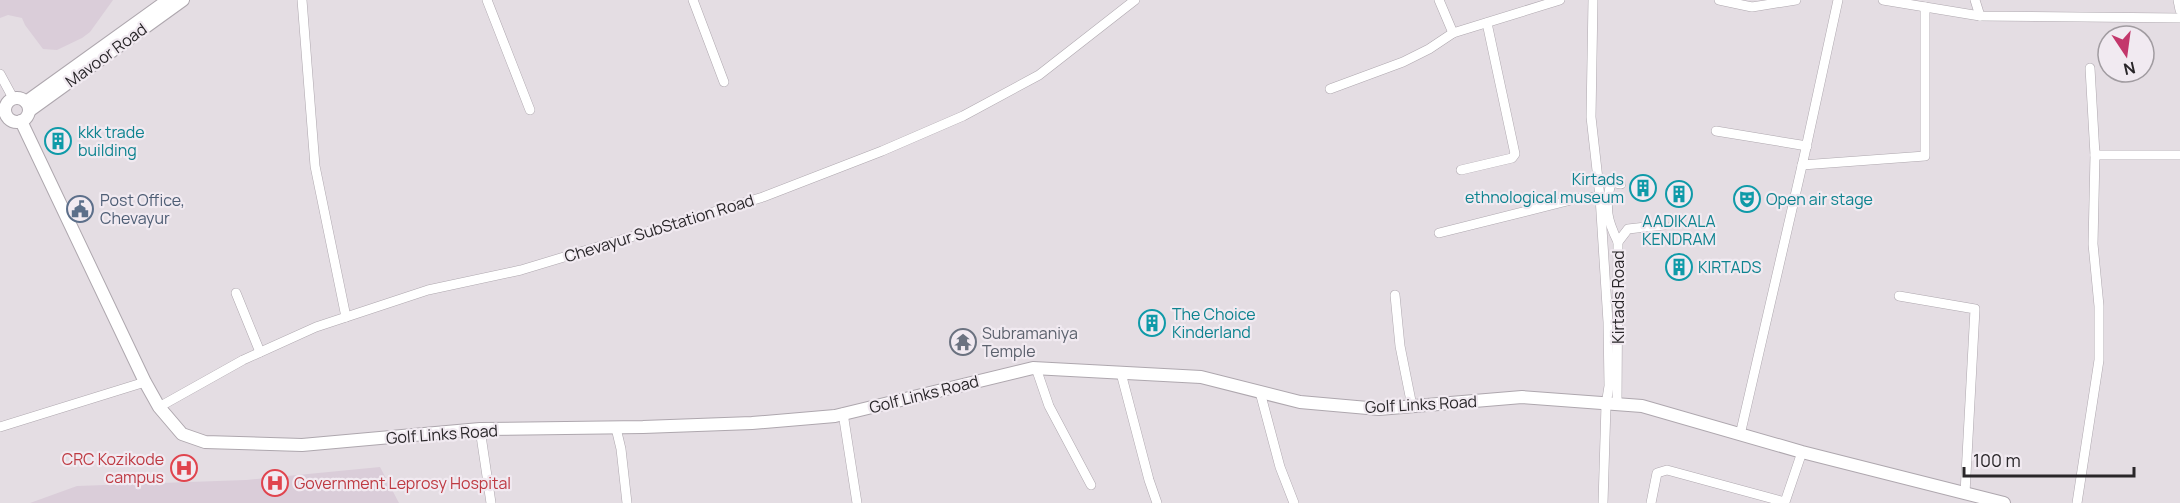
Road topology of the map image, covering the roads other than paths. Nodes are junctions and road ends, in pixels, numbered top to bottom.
1 (168, 0) edge
2 (183, 0) edge
3 (302, 0) edge
4 (488, 0) edge
5 (693, 0) edge
6 (1136, 0) edge
7 (1439, 0) edge
8 (1560, 0) edge
9 (1593, 0) edge
10 (1719, 0) edge
11 (1796, 0) edge
12 (1838, 0) edge
13 (1883, 0) edge
14 (1975, 0) edge
15 (2178, 0) edge
16 (1925, 7) junction
17 (2180, 9) edge
18 (1980, 16) junction
19 (2180, 18) edge
20 (1487, 23) junction
21 (1453, 33) junction
22 (2090, 68) dead end
23 (0, 74) edge
24 (724, 82) dead end
25 (1330, 89) dead end
26 (13, 98) joint
27 (530, 110) dead end
28 (13, 114) edge
29 (1716, 131) dead end
30 (1807, 146) junction
31 (2095, 155) junction
32 (2180, 155) edge
33 (1802, 165) junction
34 (1461, 170) dead end
35 (1621, 184) dead end
36 (1600, 197) junction
37 (1664, 225) dead end
38 (1439, 233) dead end
39 (1618, 242) junction
40 (236, 293) dead end
41 (1395, 295) dead end
42 (1899, 296) dead end
43 (346, 317) junction
44 (260, 352) junction
45 (1036, 368) junction
46 (1121, 373) junction
47 (145, 382) junction
48 (1260, 392) junction
49 (1612, 405) junction
50 (1412, 406) junction
51 (159, 407) junction
52 (843, 413) junction
53 (0, 427) edge
54 (616, 428) junction
55 (480, 429) junction
56 (1740, 435) junction
57 (1802, 452) junction
58 (1091, 485) dead end
59 (1965, 493) junction
60 (1787, 502) edge
61 (491, 503) edge
62 (627, 503) edge
63 (857, 503) edge
64 (1157, 503) edge
65 (1294, 503) edge
66 (1603, 503) edge
67 (1651, 503) edge
68 (2004, 503) edge
69 (2077, 503) edge

1 - 28 main road, Mavoor Road
2 - 28 main road, Mavoor Road
3 - 43 street
4 - 27 street
5 - 24 street
6 - 43 street, Chevayur SubStation Road
7 - 21 street
8 - 20 street
9 - 36 street
10 - 11 street
12 - 30 street
13 - 16 street
14 - 18 street
15 - 17 street
16 - 18 street
16 - 33 street
18 - 19 street
20 - 21 street
20 - 34 street
21 - 25 street
22 - 31 street
23 - 26 street
26 - 28 main road
28 - 47 main road, Golf Links Road
29 - 30 street
30 - 33 street
31 - 32 street
31 - 69 street
33 - 56 street
35 - 39 street
36 - 38 street
36 - 49 street
37 - 39 street, Kirtads Road
39 - 49 street, Kirtads Road
40 - 44 street
41 - 50 street
42 - 59 street
43 - 44 street, Chevayur SubStation Road
44 - 51 street, Chevayur SubStation Road
45 - 46 main road, Golf Links Road
45 - 52 main road, Golf Links Road
45 - 58 street
46 - 48 main road, Golf Links Road
46 - 64 street
47 - 51 main road, Golf Links Road
47 - 53 street
48 - 50 main road, Golf Links Road
48 - 65 street
49 - 50 main road, Golf Links Road
49 - 56 main road, Golf Links Road
49 - 66 street
51 - 55 main road, Golf Links Road
52 - 54 main road, Golf Links Road
52 - 63 street
54 - 55 main road, Golf Links Road
54 - 62 street
55 - 61 street
56 - 57 main road, Golf Links Road
57 - 59 main road, Golf Links Road
57 - 60 street
59 - 68 main road, Golf Links Road
60 - 67 street

